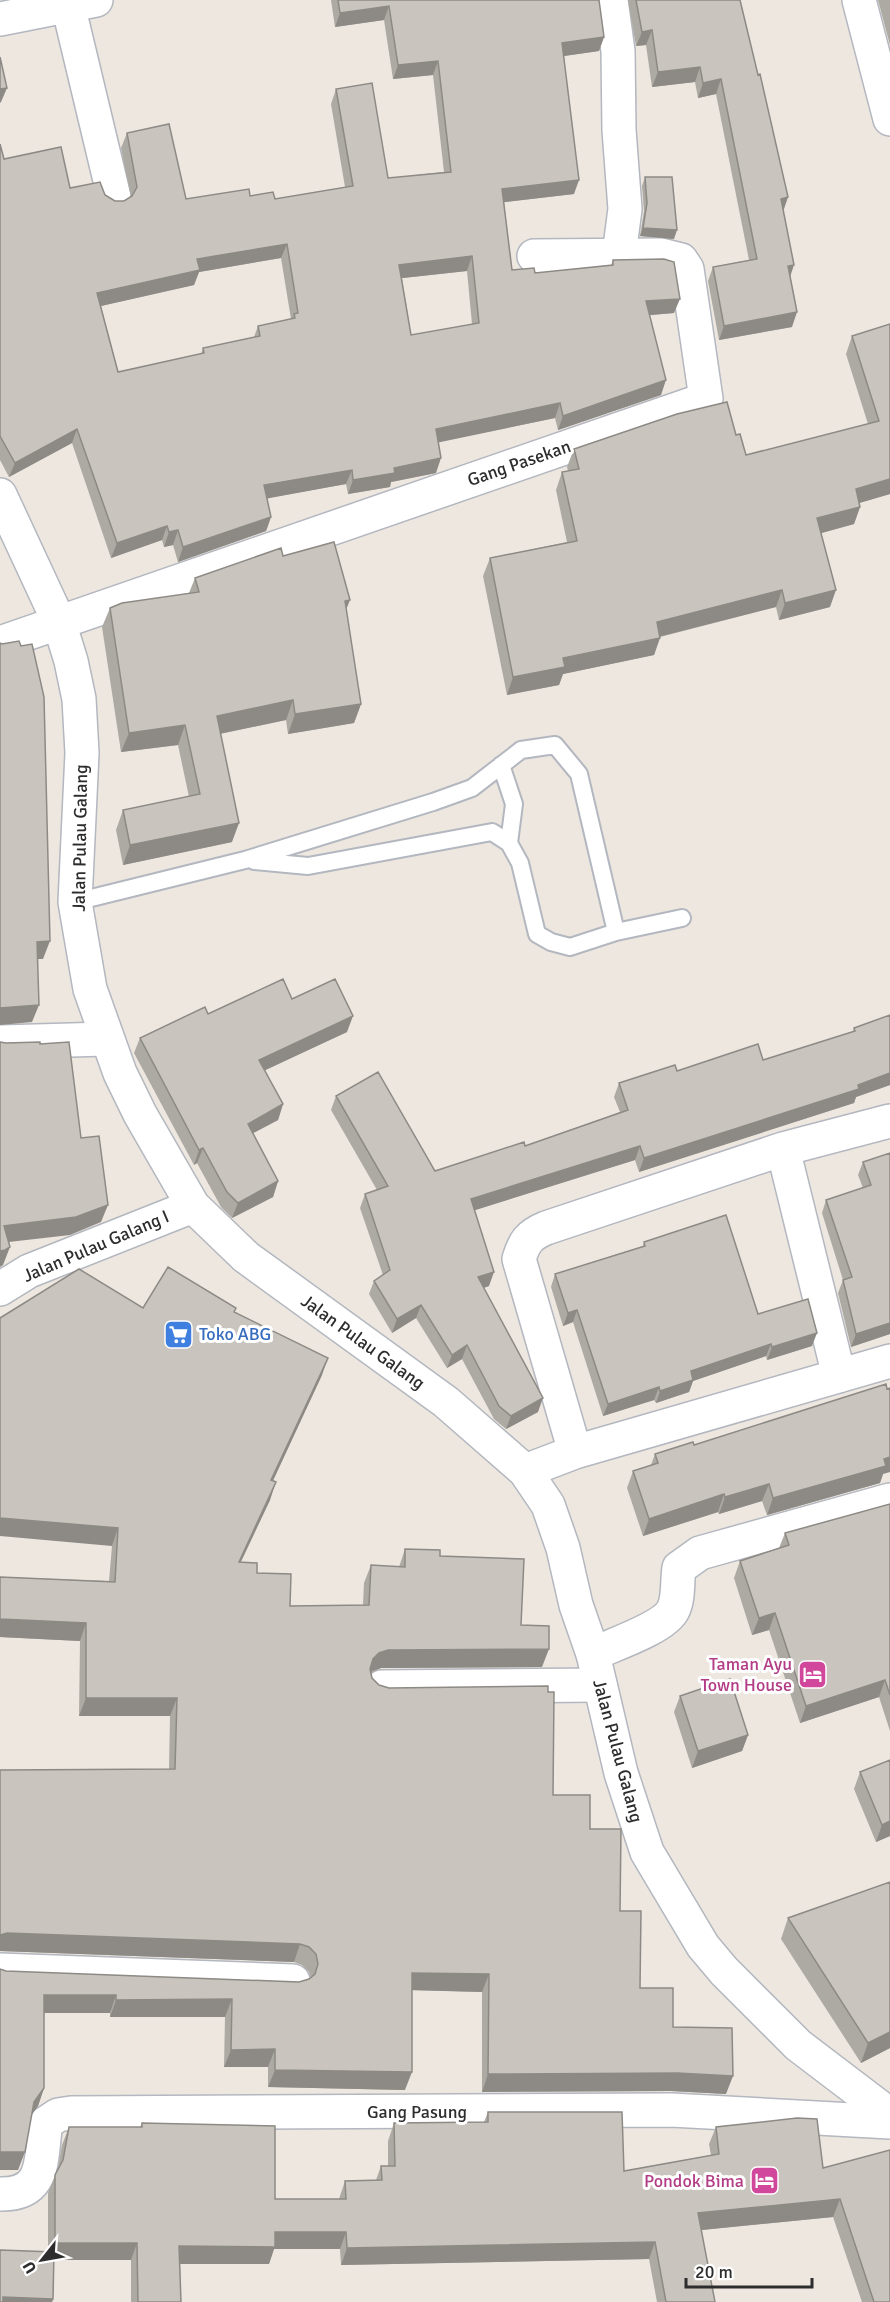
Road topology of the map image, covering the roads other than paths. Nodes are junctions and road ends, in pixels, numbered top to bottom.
1 (611, 0) edge
2 (859, 0) edge
3 (82, 3) edge
4 (0, 19) edge
5 (890, 118) edge
6 (114, 197) edge
7 (619, 255) junction
8 (534, 256) dead end
9 (0, 495) edge
10 (59, 622) junction
11 (0, 643) edge
12 (501, 765) junction
13 (509, 843) junction
14 (245, 860) junction
15 (75, 902) junction
16 (682, 918) dead end
17 (616, 933) junction
18 (106, 1039) junction
19 (0, 1042) edge
20 (890, 1121) edge
21 (783, 1149) junction
22 (193, 1206) junction
23 (0, 1288) edge
24 (890, 1361) edge
25 (839, 1376) junction
26 (575, 1452) junction
27 (525, 1471) junction
28 (890, 1500) edge
29 (596, 1669) junction
30 (382, 1687) edge
31 (0, 1970) edge
32 (293, 1981) edge
33 (890, 2115) edge
34 (890, 2122) edge
35 (0, 2194) edge

1 - 7 street
2 - 5 street
3 - 4 street
3 - 6 street
7 - 8 street, Gang Pasekan
7 - 10 street, Gang Pasekan
9 - 10 street, Jalan Pulau Galang
10 - 11 street
10 - 15 street, Jalan Pulau Galang
12 - 13 lane
12 - 14 lane
12 - 17 lane
13 - 14 lane
13 - 17 lane
14 - 15 lane
15 - 18 street, Jalan Pulau Galang
16 - 17 lane
18 - 19 street
18 - 22 street, Jalan Pulau Galang
20 - 21 street
21 - 25 street
21 - 26 street
22 - 23 street, Jalan Pulau Galang I
22 - 27 street, Jalan Pulau Galang
24 - 25 street
25 - 26 street
26 - 27 street
27 - 29 street, Jalan Pulau Galang
28 - 29 street
29 - 30 street
29 - 33 street, Jalan Pulau Galang
31 - 32 street
34 - 35 street, Gang Pasung

